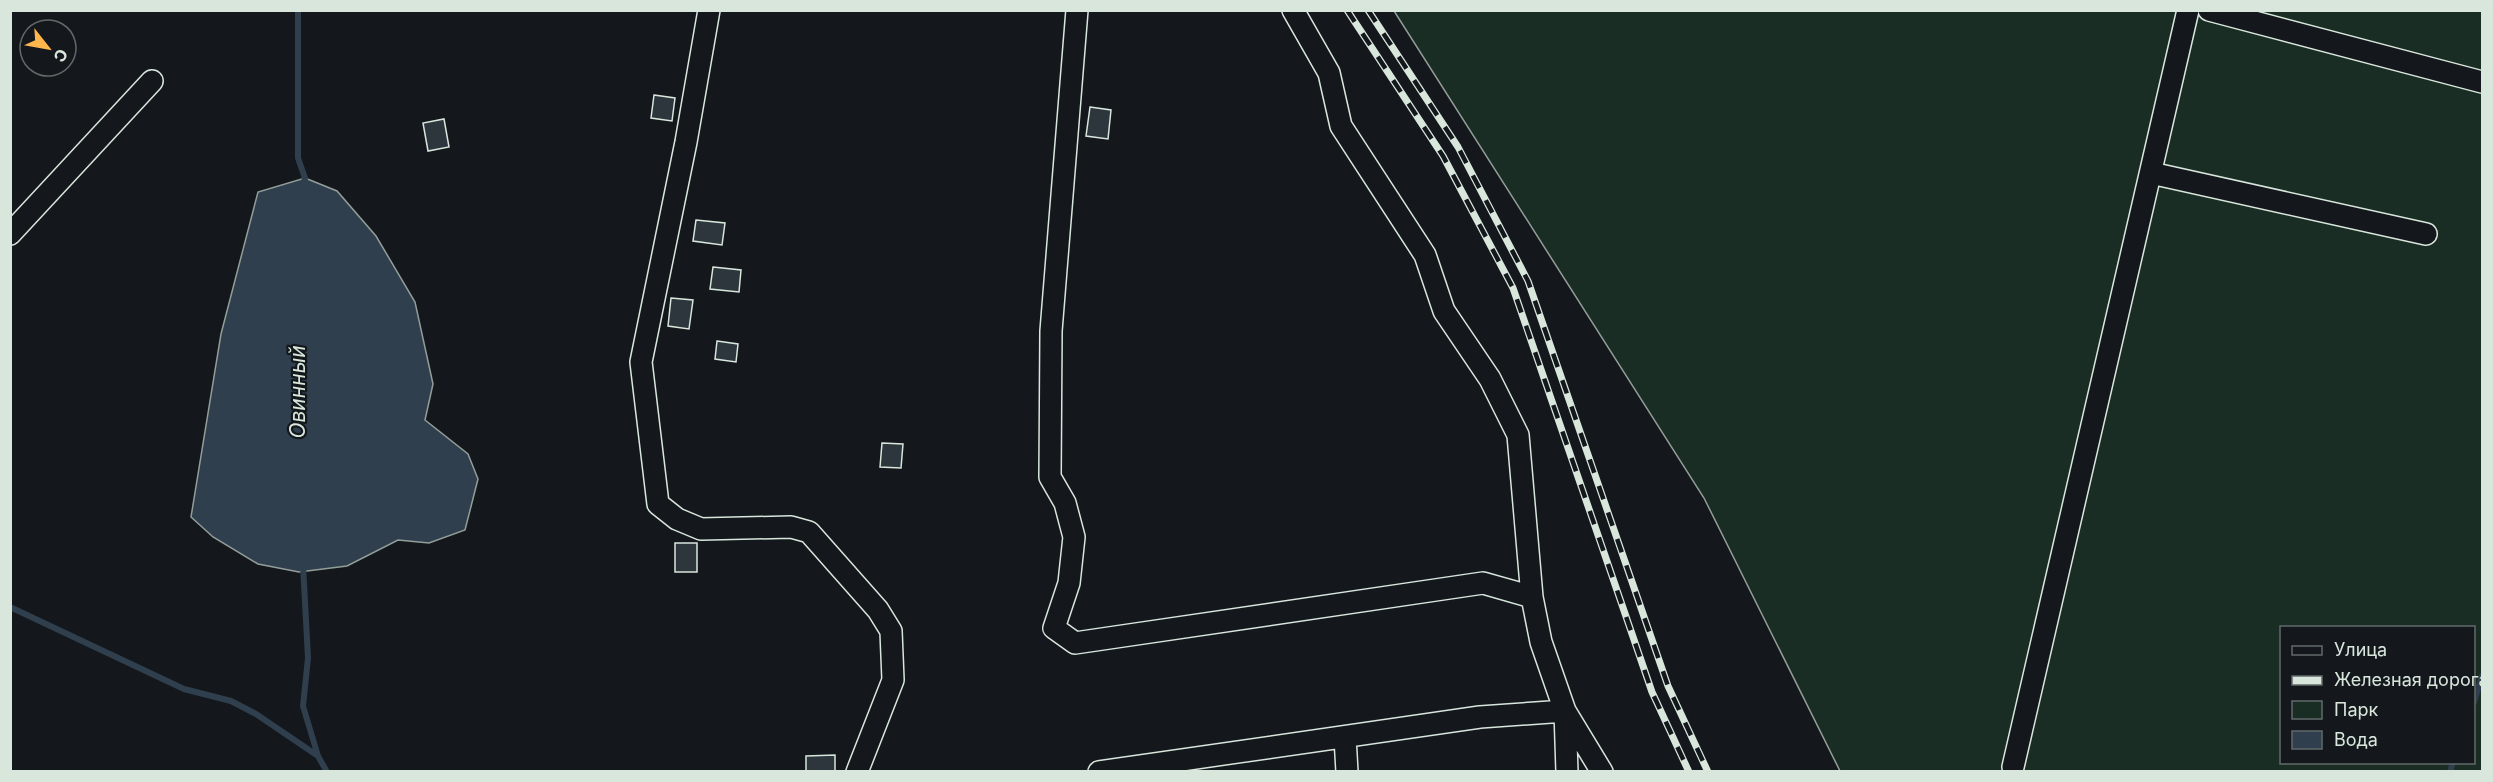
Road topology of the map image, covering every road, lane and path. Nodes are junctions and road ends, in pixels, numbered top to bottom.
1 (708, 10) edge
2 (1077, 10) edge
3 (1293, 10) edge
4 (2188, 10) edge
5 (2209, 10) edge
6 (152, 81) dead end
7 (2482, 82) edge
8 (2151, 173) junction
9 (10, 234) edge
10 (2426, 234) dead end
11 (1532, 597) junction
12 (1565, 711) junction
13 (1345, 737) junction
14 (2013, 767) dead end
15 (857, 771) edge
16 (1099, 771) edge
17 (1347, 771) edge
18 (1567, 771) edge
19 (1602, 771) edge

1 - 15 street
2 - 11 street
3 - 11 street
4 - 8 street
5 - 7 street
6 - 9 street
8 - 10 street
8 - 14 street
11 - 12 street
12 - 13 street
12 - 18 street
12 - 19 street
13 - 16 street
13 - 17 street

